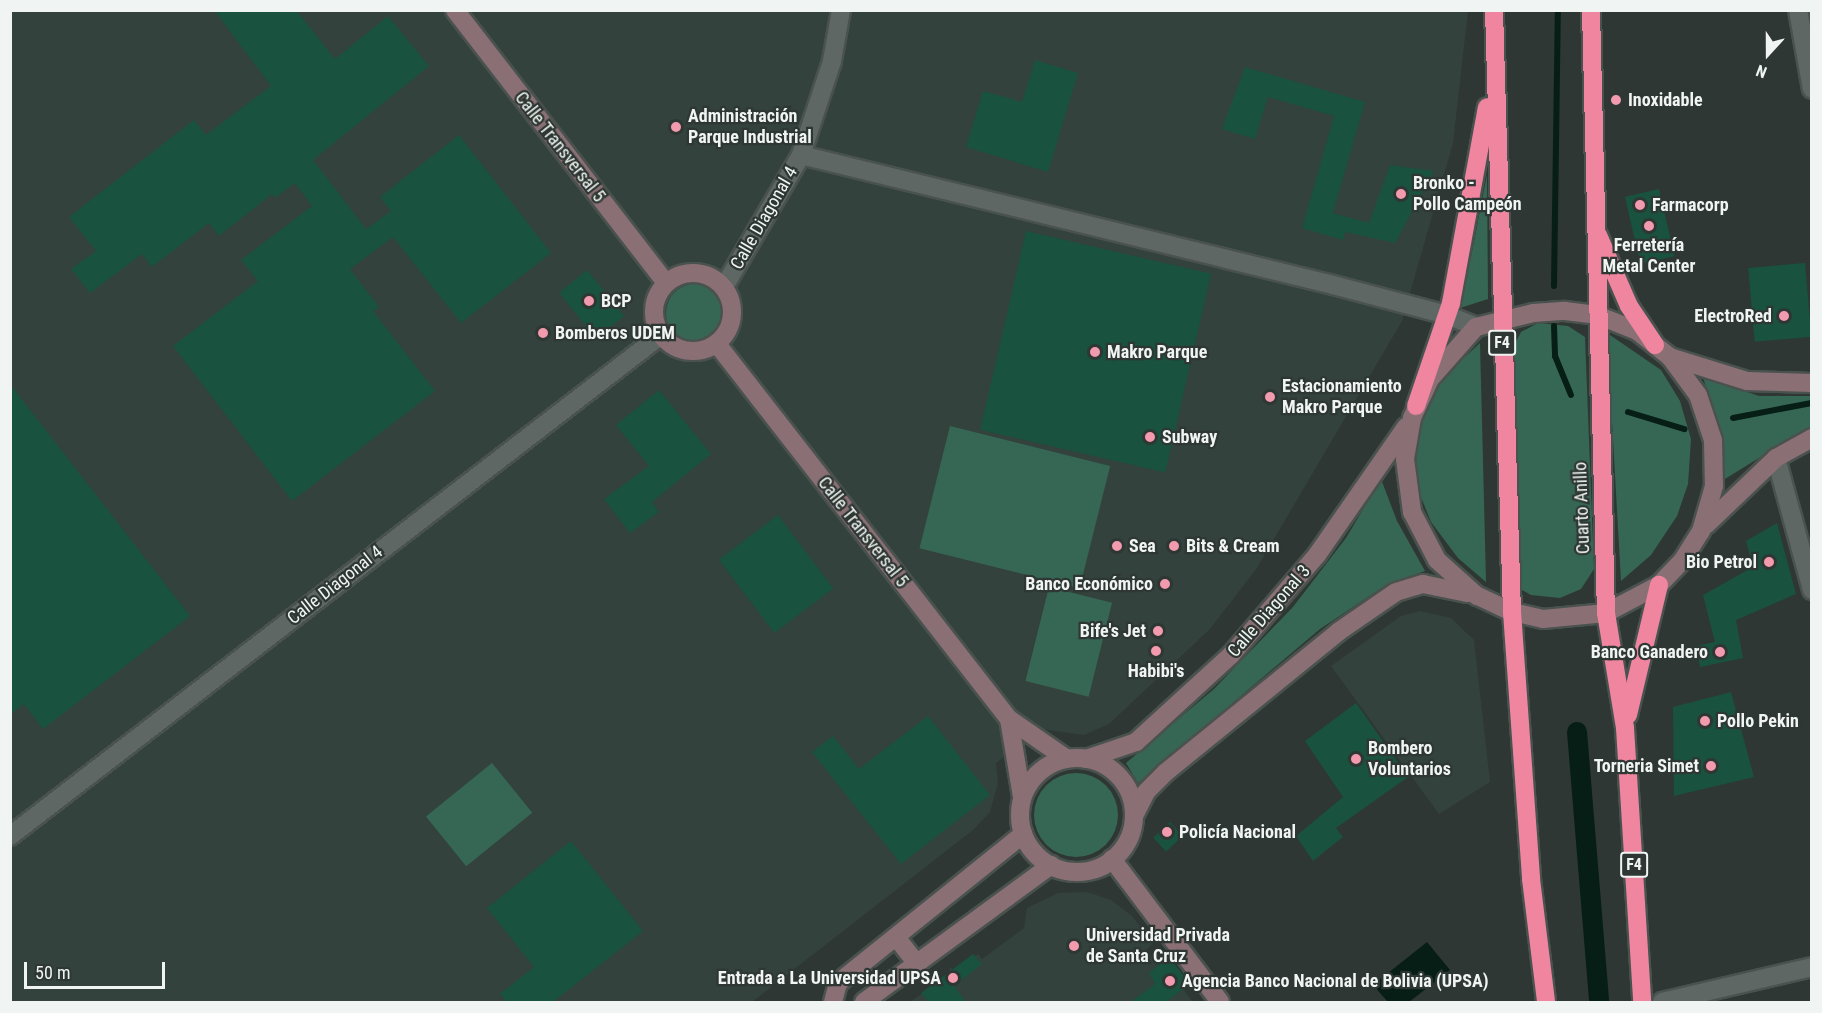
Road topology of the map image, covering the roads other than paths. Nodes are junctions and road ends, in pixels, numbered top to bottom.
1 (455, 10) edge
2 (841, 10) edge
3 (1494, 10) edge
4 (1591, 10) edge
5 (1797, 10) edge
6 (1493, 73) junction
7 (1812, 89) edge
8 (801, 155) junction
9 (1594, 227) junction
10 (666, 283) junction
11 (724, 287) junction
12 (1447, 315) junction
13 (1597, 315) junction
14 (1501, 322) junction
15 (1476, 327) junction
16 (661, 335) junction
17 (717, 344) junction
18 (1655, 345) junction
19 (1670, 357) junction
20 (1812, 383) edge
21 (1414, 412) junction
22 (1812, 438) edge
23 (1776, 458) junction
24 (1701, 531) junction
25 (1659, 585) junction
26 (1812, 590) edge
27 (1478, 596) junction
28 (1512, 612) junction
29 (1606, 613) junction
30 (1009, 719) junction
31 (1625, 728) junction
32 (1066, 759) junction
33 (1086, 759) junction
34 (1022, 797) junction
35 (1134, 816) junction
36 (1023, 834) junction
37 (10, 836) edge
38 (1112, 859) junction
39 (1051, 865) junction
40 (896, 937) junction
41 (917, 964) junction
42 (1812, 967) edge
43 (833, 1002) edge
44 (864, 1002) edge
45 (1220, 1002) edge
46 (1546, 1002) edge
47 (1642, 1002) edge
48 (1662, 1002) edge

1 - 10 main road, Calle Transversal 5
2 - 8 street, Calle Diagonal 4
3 - 6 highway, F4
4 - 9 highway, Cuarto Anillo / F4
5 - 7 street
6 - 12 highway
6 - 14 highway, F4
8 - 11 street, Calle Diagonal 4
8 - 12 street
9 - 13 highway, Cuarto Anillo / F4
9 - 18 highway
10 - 11 main road
10 - 16 main road
11 - 17 main road
12 - 15 street
12 - 21 highway
13 - 14 main road
13 - 18 main road
13 - 29 highway, Cuarto Anillo / F4
14 - 15 main road
14 - 28 highway, F4
15 - 21 main road
16 - 17 main road
16 - 37 street, Calle Diagonal 4
17 - 30 main road, Calle Transversal 5
18 - 19 main road
19 - 20 main road
19 - 24 main road
21 - 27 main road
21 - 33 main road, Calle Diagonal 3
22 - 23 main road
23 - 24 main road
23 - 26 street
24 - 25 main road
25 - 29 main road
25 - 31 highway
27 - 28 main road
27 - 35 main road
28 - 29 main road
28 - 46 highway, F4
29 - 31 highway, Cuarto Anillo / F4
30 - 32 main road, Calle Transversal 5
30 - 34 main road, Calle Transversal 5
31 - 47 highway, Cuarto Anillo / F4
32 - 33 main road
32 - 34 main road
33 - 35 main road
34 - 36 main road
35 - 38 main road
36 - 39 main road
36 - 40 main road
38 - 39 main road
38 - 45 main road
39 - 41 main road
40 - 41 main road
40 - 43 main road
41 - 44 main road
42 - 48 street

